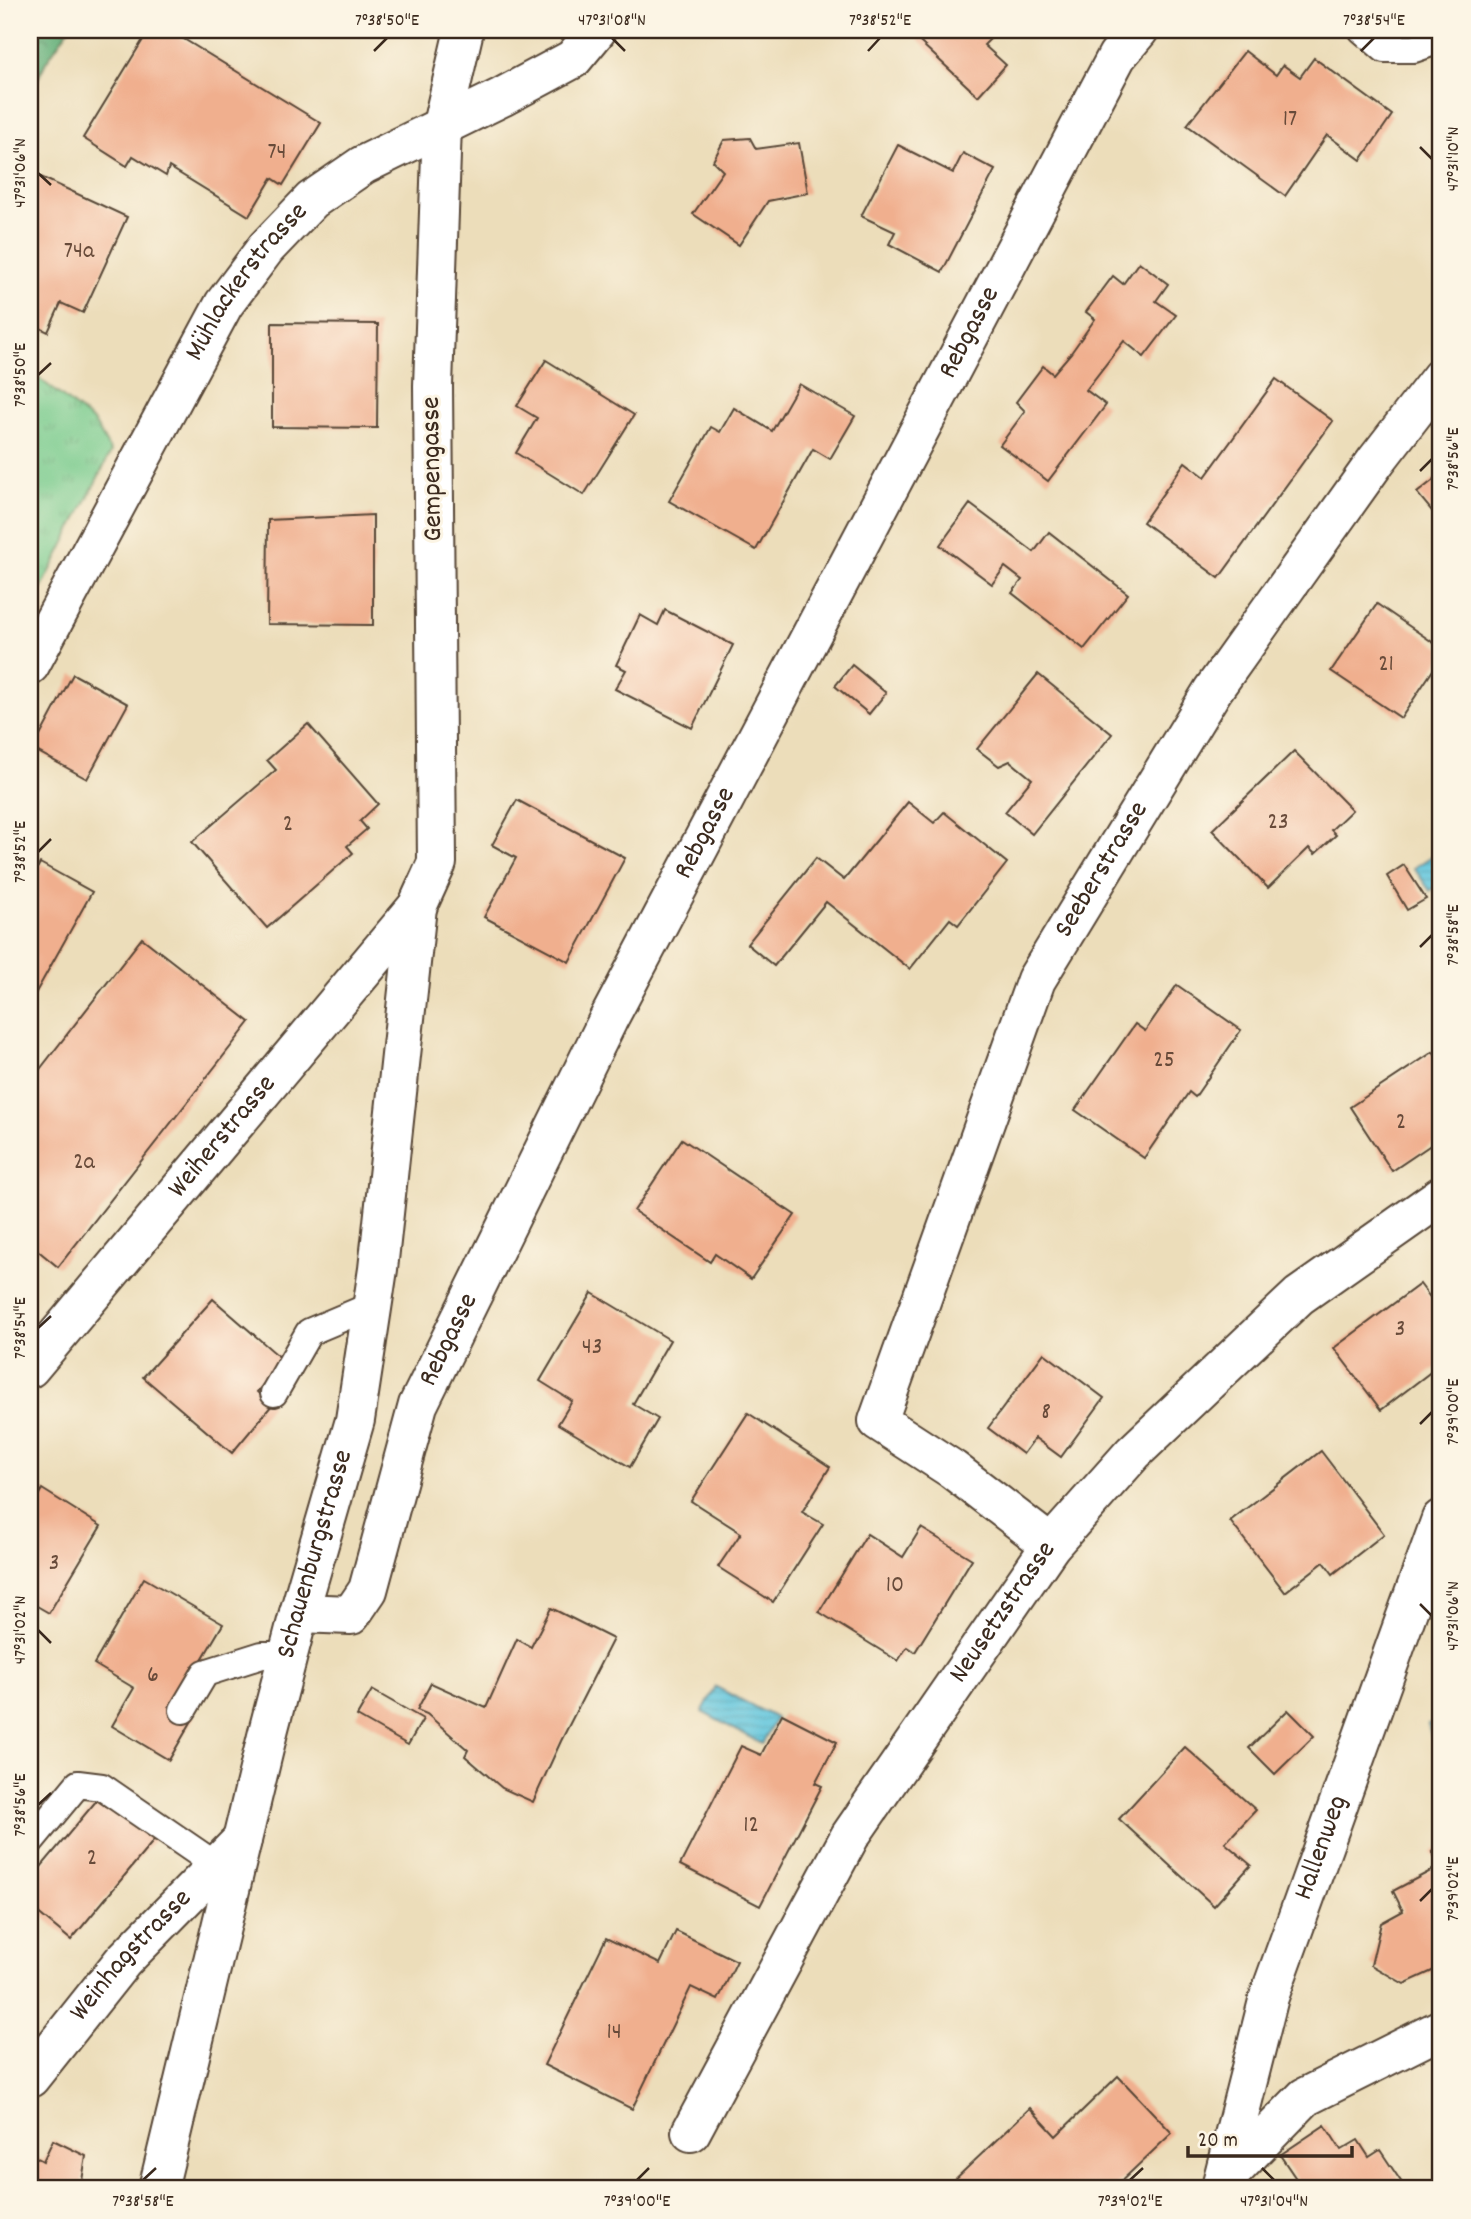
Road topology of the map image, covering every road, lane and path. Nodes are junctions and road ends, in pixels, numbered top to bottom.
1 (464, 30) edge
2 (597, 30) edge
3 (1139, 30) edge
4 (1362, 30) edge
5 (1434, 43) dead end
6 (442, 125) junction
7 (1441, 377) edge
8 (30, 665) edge
9 (416, 907) junction
10 (1441, 1196) edge
11 (373, 1305) junction
12 (30, 1368) edge
13 (274, 1392) dead end
14 (1441, 1519) edge
15 (1051, 1545) junction
16 (299, 1613) junction
17 (289, 1655) junction
18 (183, 1710) dead end
19 (30, 1842) edge
20 (230, 1853) junction
21 (1441, 2029) edge
22 (30, 2078) edge
23 (691, 2132) dead end
24 (158, 2189) edge

1 - 6 street, Gempengasse
2 - 6 street, Mühlackerstrasse
3 - 16 street, Rebgasse
4 - 5 lane
6 - 8 street, Mühlackerstrasse
6 - 9 street, Gempengasse
7 - 15 street, Seeberstrasse
9 - 11 street, Schauenburgstrasse
9 - 12 street, Weiherstrasse
10 - 15 street, Neusetzstrasse
11 - 13 lane
11 - 16 street, Schauenburgstrasse
14 - 21 street, Hallenweg
15 - 23 street, Neusetzstrasse
16 - 17 street, Schauenburgstrasse
17 - 18 lane
17 - 20 street, Schauenburgstrasse
19 - 20 lane
20 - 22 street, Weinhagstrasse
20 - 24 street, Schauenburgstrasse

